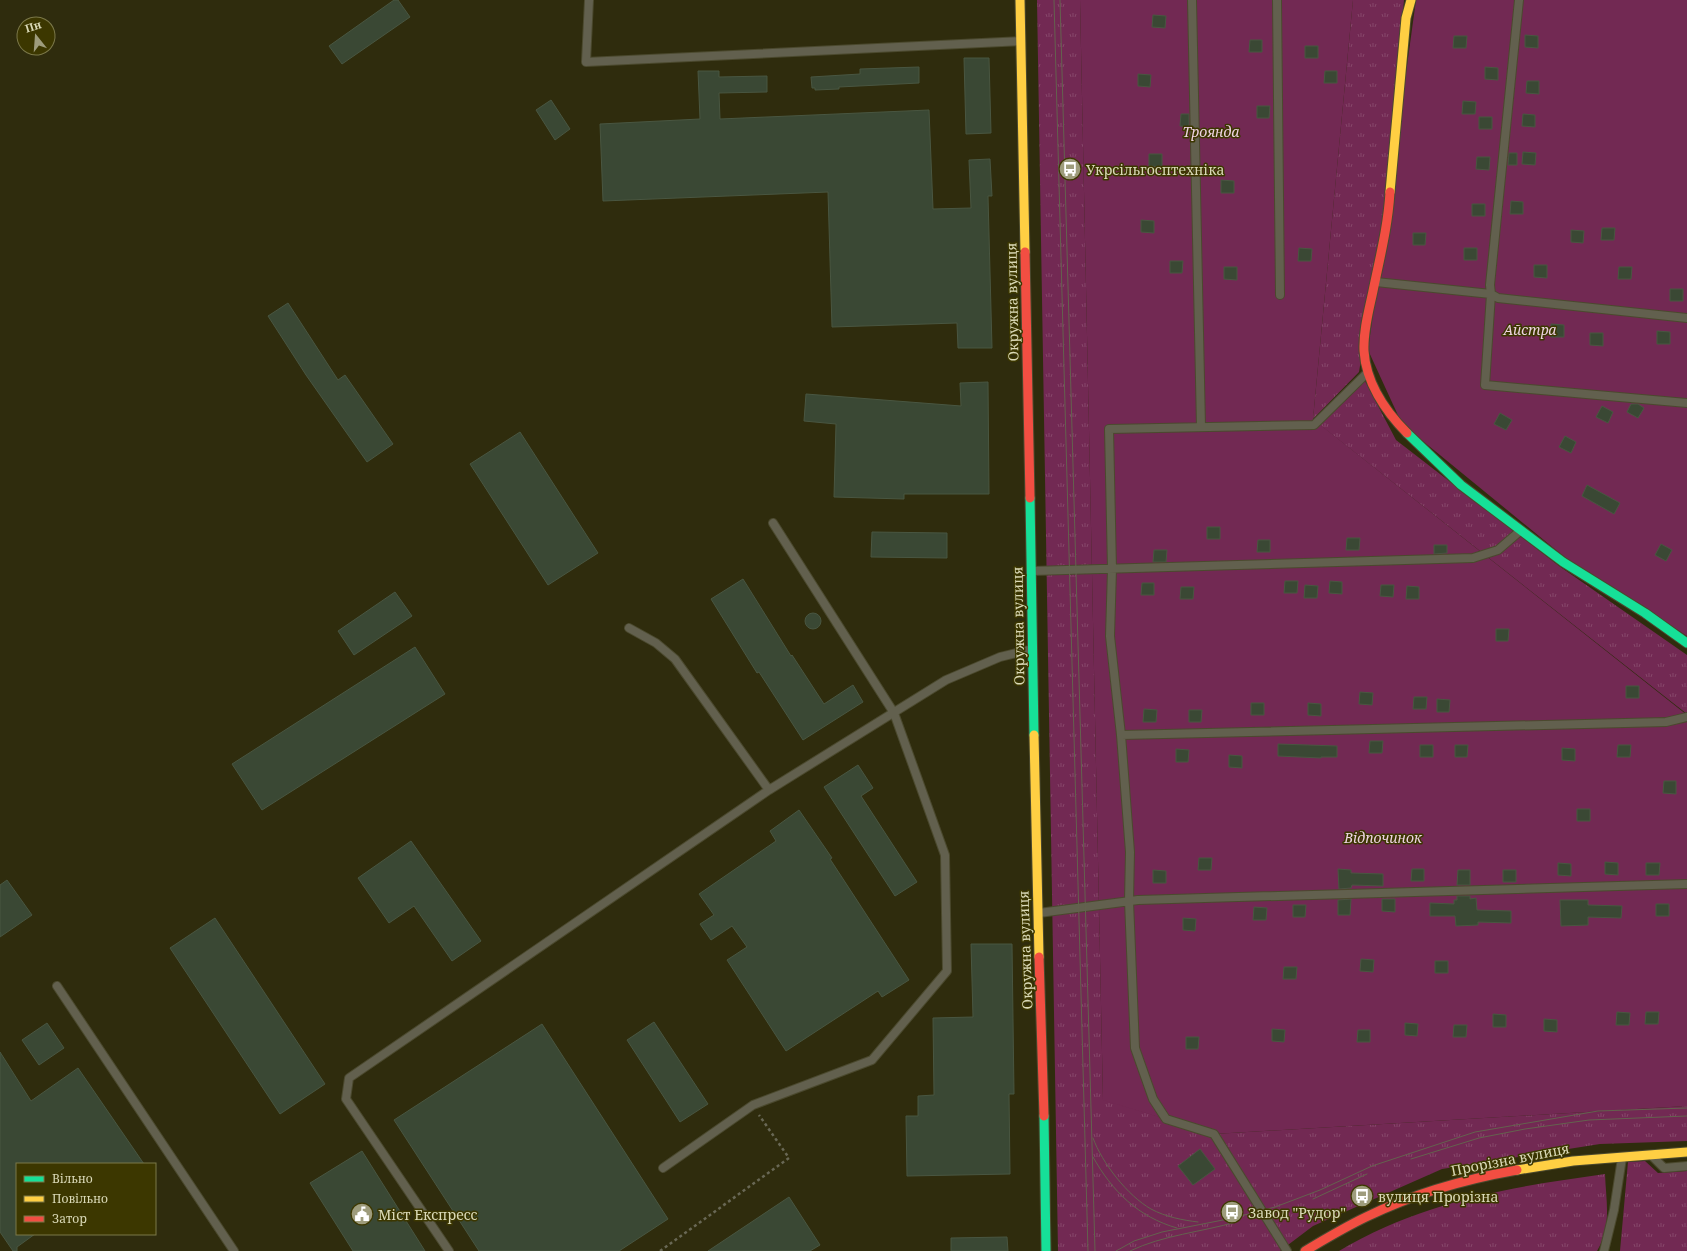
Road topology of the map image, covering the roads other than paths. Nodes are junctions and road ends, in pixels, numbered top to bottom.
1 (589, 0) edge
2 (1020, 0) edge
3 (1192, 0) edge
4 (1277, 0) edge
5 (1411, 0) edge
6 (1519, 0) edge
7 (1021, 41) junction
8 (1376, 282) junction
9 (1491, 294) junction
10 (1280, 295) dead end
11 (1687, 318) edge
12 (1368, 372) junction
13 (1687, 403) edge
14 (1201, 427) junction
15 (773, 523) dead end
16 (1521, 530) junction
17 (1112, 568) junction
18 (1031, 571) junction
19 (629, 628) dead end
20 (1687, 643) edge
21 (1033, 649) junction
22 (894, 713) junction
23 (1687, 717) edge
24 (1121, 734) junction
25 (769, 790) junction
26 (1687, 884) edge
27 (1129, 901) junction
28 (1038, 913) junction
29 (57, 986) dead end
30 (1687, 1152) edge
31 (1649, 1154) junction
32 (1623, 1156) junction
33 (1687, 1166) edge
34 (663, 1168) dead end
35 (234, 1251) edge
36 (449, 1251) edge
37 (1046, 1251) edge
38 (1287, 1251) edge
39 (1305, 1251) edge
40 (1604, 1251) edge

1 - 7 lane
2 - 7 main road, Окружна вулиця
3 - 14 lane
4 - 10 lane
5 - 8 main road
6 - 9 lane
7 - 18 main road, Окружна вулиця
8 - 9 lane
8 - 12 main road
9 - 11 lane
9 - 13 lane
12 - 14 lane
12 - 16 main road
14 - 17 lane
15 - 22 lane
16 - 17 lane
16 - 20 main road
17 - 18 lane
17 - 24 lane
18 - 21 main road, Окружна вулиця
19 - 25 lane
21 - 22 lane
21 - 28 main road, Окружна вулиця
22 - 25 lane
22 - 34 lane
23 - 24 lane
24 - 27 lane
25 - 36 lane
26 - 27 lane
27 - 28 lane
27 - 38 lane
28 - 37 main road, Окружна вулиця
29 - 35 lane
30 - 31 main road, Прорізна вулиця
31 - 32 main road, Прорізна вулиця
31 - 33 lane
32 - 39 main road, Прорізна вулиця
32 - 40 lane

